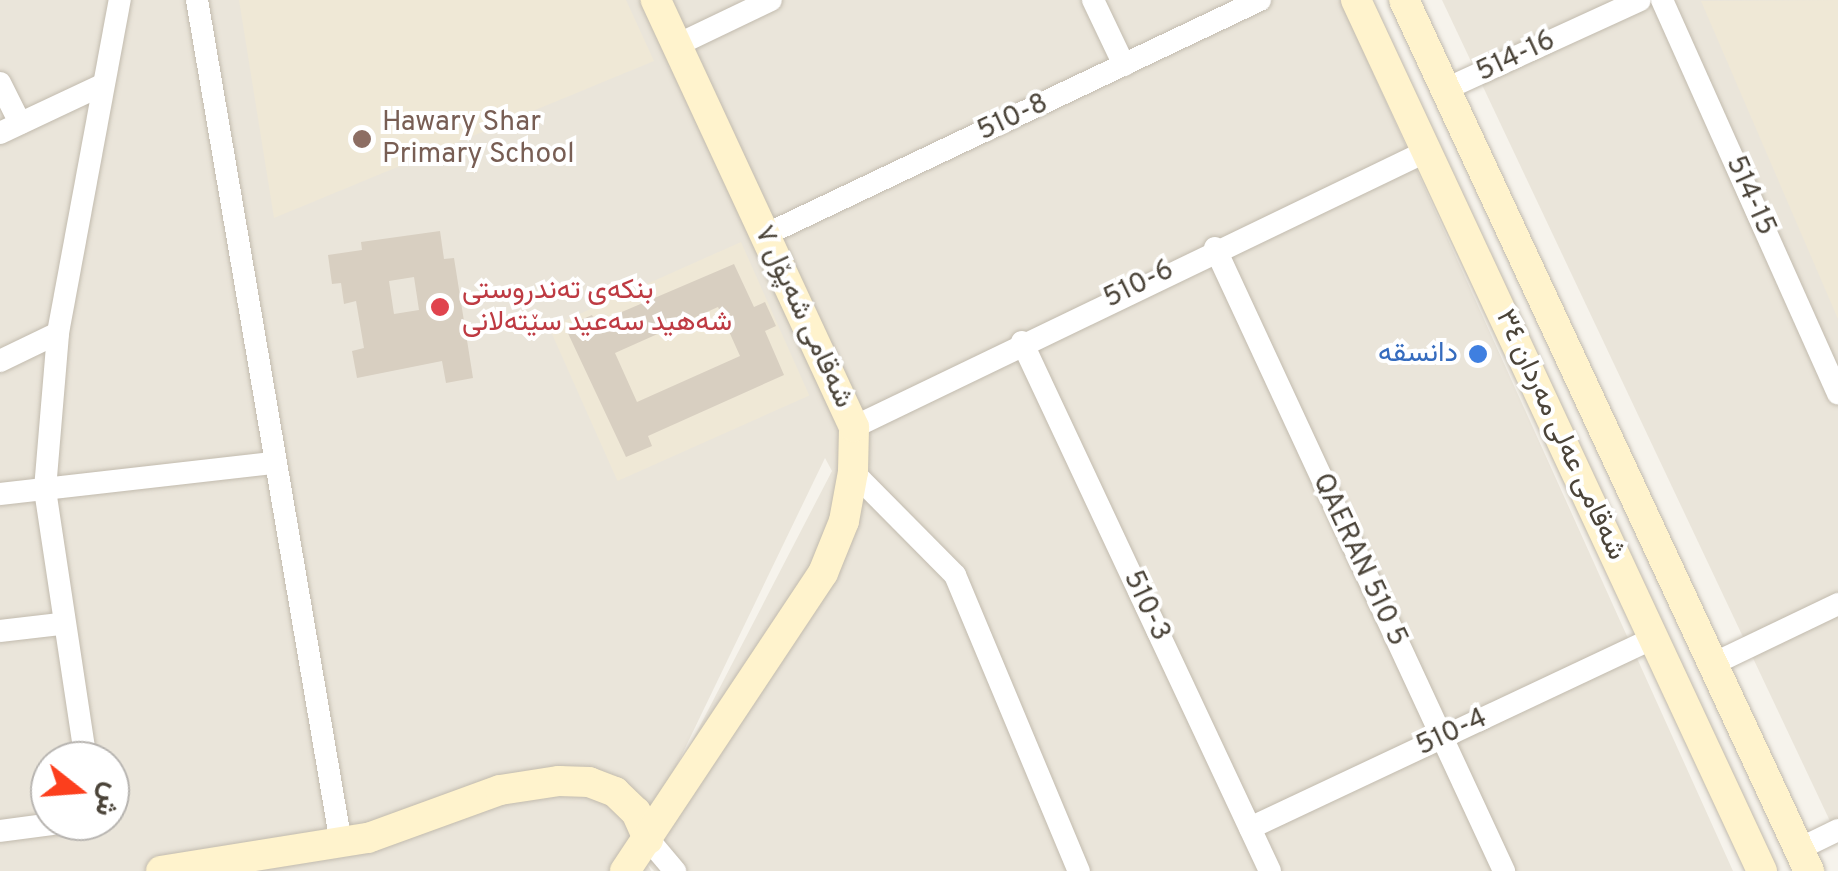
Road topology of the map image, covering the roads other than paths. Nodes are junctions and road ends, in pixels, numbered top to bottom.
1 (120, 0) edge
2 (198, 0) edge
3 (656, 0) edge
4 (771, 0) edge
5 (1093, 0) edge
6 (1260, 0) edge
7 (1356, 0) edge
8 (1404, 0) edge
9 (1640, 0) edge
10 (1662, 0) edge
11 (676, 45) junction
12 (1124, 65) junction
13 (0, 83) edge
14 (102, 85) junction
15 (1446, 89) junction
16 (10, 128) edge
17 (1427, 151) junction
18 (765, 236) junction
19 (1215, 248) junction
20 (58, 333) junction
21 (1022, 342) junction
22 (0, 360) edge
23 (1576, 366) junction
24 (1537, 385) junction
25 (1838, 393) edge
26 (854, 427) junction
27 (272, 463) junction
28 (853, 472) junction
29 (45, 489) junction
30 (0, 494) edge
31 (1838, 604) edge
32 (60, 624) junction
33 (0, 631) edge
34 (1654, 638) junction
35 (1714, 664) junction
36 (1441, 738) junction
37 (82, 741) edge
38 (30, 827) edge
39 (1250, 828) junction
40 (1838, 830) edge
41 (0, 831) edge
42 (648, 839) junction
43 (341, 844) junction
44 (1804, 860) edge
45 (161, 871) edge
46 (625, 871) edge
47 (675, 871) edge
48 (1080, 871) edge
49 (1270, 871) edge
50 (1504, 871) edge
51 (1762, 871) edge

1 - 14 street
2 - 27 street
3 - 11 main road, شەقامی شەپۆل ٧
4 - 11 street
5 - 12 street
6 - 12 street, 510-8
7 - 17 main road, شەقامی عەلی مەردان ٣٤
8 - 15 main road, شەقامی عەلی مەردان ٣٤
9 - 15 street, 514-16
10 - 25 street, 514-15
11 - 18 main road, شەقامی شەپۆل ٧
12 - 18 street, 510-8
13 - 16 street
14 - 16 street
14 - 20 street
15 - 23 main road, شەقامی عەلی مەردان ٣٤
17 - 19 street, 510-6
17 - 24 main road, شەقامی عەلی مەردان ٣٤
18 - 26 main road, شەقامی شەپۆل ٧
19 - 21 street, 510-6
19 - 36 street, QAERAN 510 5
20 - 22 street
20 - 29 street
21 - 26 street, 510-6
21 - 39 street, 510-3
23 - 24 main road
23 - 35 main road, شەقامی عەلی مەردان ٣٤
24 - 34 main road, شەقامی عەلی مەردان ٣٤
26 - 28 main road, شەقامی شەپۆل ٧
27 - 29 street
27 - 43 street
28 - 42 main road, شەقامی شەپۆل ٧
28 - 48 street
29 - 30 street
29 - 32 street
31 - 35 street
32 - 33 street
32 - 37 street
34 - 36 street, 510-4
34 - 51 main road, شەقامی عەلی مەردان ٣٤
35 - 44 main road, شەقامی عەلی مەردان ٣٤
36 - 39 street, 510-4
36 - 50 street, QAERAN 510 5
38 - 41 street
39 - 49 street, 510-3
40 - 44 street
42 - 43 main road
42 - 46 main road, شەقامی شەپۆل ٧
42 - 47 street
43 - 45 main road

